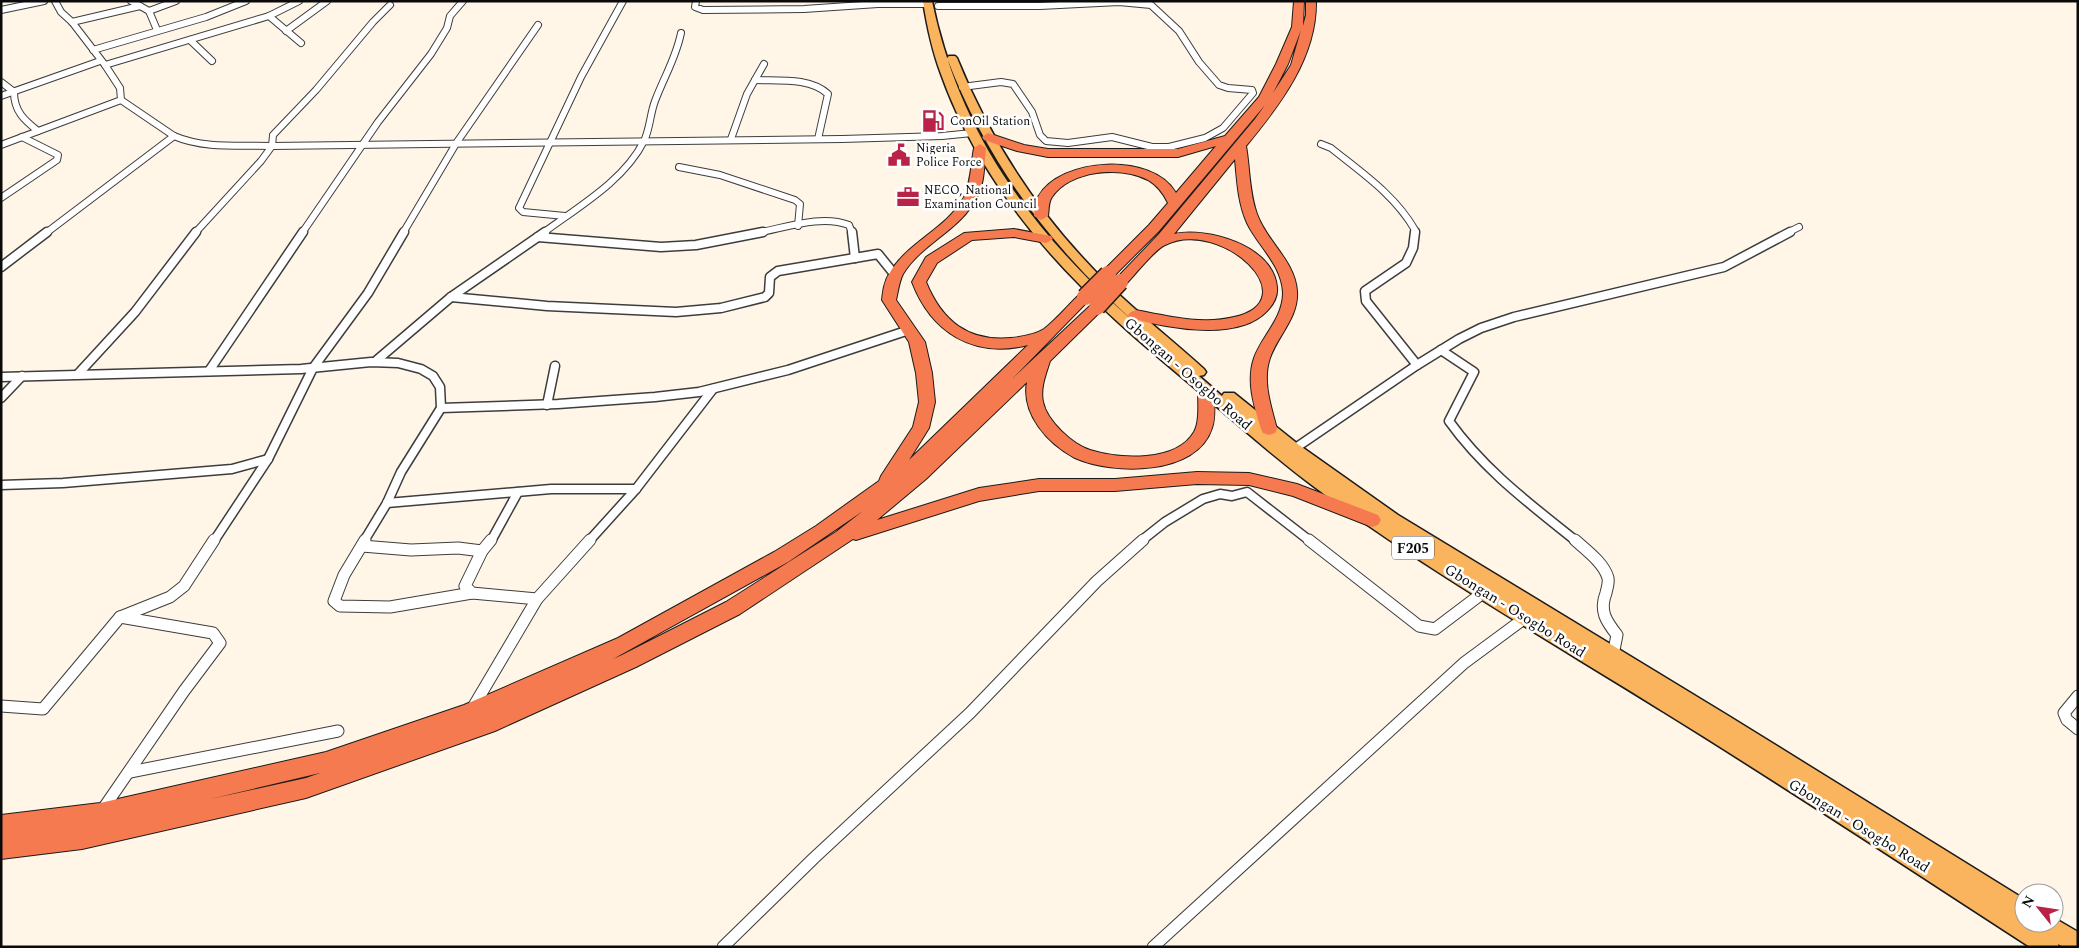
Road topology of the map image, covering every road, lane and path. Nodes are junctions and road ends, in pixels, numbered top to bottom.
1 (44, 1) edge
2 (54, 1) edge
3 (131, 1) edge
4 (176, 1) edge
5 (246, 1) edge
6 (299, 1) edge
7 (327, 1) edge
8 (463, 1) edge
9 (623, 1) edge
10 (696, 1) edge
11 (1299, 1) edge
12 (1311, 1) edge
13 (1134, 2) edge
14 (933, 3) edge
15 (1149, 3) edge
16 (390, 4) dead end
17 (140, 6) junction
18 (1, 10) edge
19 (149, 11) junction
20 (269, 16) junction
21 (72, 22) junction
22 (538, 25) dead end
23 (157, 30) junction
24 (286, 31) junction
25 (682, 33) dead end
26 (141, 36) junction
27 (190, 40) junction
28 (300, 42) dead end
29 (93, 50) junction
30 (153, 50) junction
31 (212, 61) dead end
32 (102, 63) junction
33 (764, 64) dead end
34 (755, 80) junction
35 (1, 82) edge
36 (962, 87) junction
37 (14, 92) junction
38 (1, 96) edge
39 (121, 100) junction
40 (38, 131) junction
41 (972, 133) junction
42 (174, 136) junction
43 (22, 137) junction
44 (731, 139) junction
45 (818, 139) junction
46 (645, 140) junction
47 (549, 141) junction
48 (457, 142) junction
49 (984, 143) junction
50 (1234, 143) junction
51 (1, 144) edge
52 (365, 144) junction
53 (1321, 144) dead end
54 (272, 146) junction
55 (679, 167) dead end
56 (1, 198) edge
57 (1175, 203) junction
58 (565, 216) junction
59 (1041, 216) junction
60 (798, 226) junction
61 (1799, 226) dead end
62 (538, 237) junction
63 (1046, 239) junction
64 (1159, 242) junction
65 (855, 258) junction
66 (1, 267) edge
67 (895, 276) junction
68 (1114, 278) junction
69 (451, 297) junction
70 (1091, 302) junction
71 (1136, 315) junction
72 (909, 330) junction
73 (1048, 334) junction
74 (1442, 350) junction
75 (377, 360) junction
76 (1042, 360) junction
77 (1417, 365) junction
78 (555, 366) dead end
79 (313, 368) junction
80 (209, 371) junction
81 (78, 374) junction
82 (1, 376) edge
83 (22, 376) junction
84 (713, 389) junction
85 (1206, 390) junction
86 (1, 398) edge
87 (546, 405) junction
88 (441, 408) junction
89 (1269, 429) junction
90 (1294, 449) junction
91 (268, 459) junction
92 (1, 485) edge
93 (636, 489) junction
94 (880, 489) junction
95 (518, 492) junction
96 (387, 503) junction
97 (1372, 520) junction
98 (843, 537) junction
99 (362, 546) junction
100 (482, 551) junction
101 (1484, 592) junction
102 (472, 593) junction
103 (537, 599) junction
104 (120, 617) junction
105 (1525, 618) junction
106 (1613, 654) junction
107 (2078, 696) edge
108 (1, 706) edge
109 (470, 712) junction
110 (2078, 729) edge
111 (338, 731) dead end
112 (130, 772) junction
113 (100, 813) junction
114 (1, 826) edge
115 (1, 848) edge
116 (2014, 905) edge
117 (2060, 933) edge
118 (2078, 944) edge
119 (723, 947) edge
120 (1153, 947) edge
121 (2049, 947) edge

1 - 18 street
2 - 21 street
3 - 17 street
4 - 19 street
5 - 23 street
6 - 20 street
7 - 24 street
8 - 52 street
9 - 47 street
10 - 14 street
11 - 50 highway
12 - 50 highway
13 - 14 street
13 - 15 street
14 - 36 main road, Gbongan - Osogbo Road / F205
14 - 41 main road, Gbongan - Osogbo Road / F205
15 - 36 street
16 - 54 street
17 - 19 street
17 - 21 street
19 - 23 street
20 - 24 street
20 - 27 street
21 - 29 street
22 - 48 street
23 - 26 street
24 - 28 street
25 - 46 street
26 - 29 street
26 - 30 street
27 - 30 street
27 - 31 street
29 - 32 street
30 - 32 street
32 - 37 street
32 - 39 street
33 - 34 street
34 - 44 street
34 - 45 street
35 - 37 street
36 - 49 main road, Gbongan - Osogbo Road / F205
37 - 38 street
37 - 40 street
39 - 40 street
39 - 42 street
40 - 43 street
41 - 45 street
41 - 49 main road, Gbongan - Osogbo Road / F205
42 - 54 street
42 - 66 street
43 - 51 street
43 - 56 street
44 - 45 street
44 - 46 street
46 - 47 street
46 - 58 street
47 - 48 street
47 - 58 street
48 - 52 street
48 - 79 street
49 - 50 highway
49 - 59 main road, Gbongan - Osogbo Road / F205
49 - 63 main road, Gbongan - Osogbo Road / F205
49 - 67 highway
50 - 57 highway
50 - 64 highway
50 - 89 highway
52 - 54 street
52 - 80 street
53 - 77 street
54 - 81 street
55 - 60 street
57 - 59 highway
57 - 68 highway
58 - 62 street
59 - 71 main road, Gbongan - Osogbo Road / F205
60 - 62 street
60 - 65 street
61 - 74 street
62 - 69 street
63 - 73 highway
63 - 85 main road, Gbongan - Osogbo Road / F205
64 - 68 highway
64 - 71 highway
65 - 67 street
65 - 69 street
67 - 72 highway
68 - 70 highway, bridge
69 - 75 street
70 - 73 highway
70 - 76 highway
71 - 89 main road, Gbongan - Osogbo Road / F205
72 - 84 street
72 - 94 highway
73 - 94 highway
74 - 77 street
74 - 106 street
75 - 79 street
75 - 88 street
76 - 85 highway
76 - 98 highway
77 - 90 street
78 - 87 street
79 - 80 street
79 - 91 street
80 - 81 street
81 - 83 street
82 - 83 street
83 - 86 street
84 - 87 street
84 - 93 street
85 - 97 main road, Gbongan - Osogbo Road / F205
87 - 88 street
88 - 96 street
89 - 90 main road, Gbongan - Osogbo Road / F205
90 - 106 main road, Gbongan - Osogbo Road / F205
91 - 92 street
91 - 104 street
93 - 95 street
93 - 103 street
94 - 109 highway
95 - 96 street
95 - 100 street
96 - 99 street
97 - 98 highway
97 - 101 main road, Gbongan - Osogbo Road / F205
98 - 115 highway
99 - 100 street
99 - 102 street
100 - 102 street
101 - 105 main road, Gbongan - Osogbo Road / F205
101 - 119 street
102 - 103 street
103 - 109 street
104 - 108 street
104 - 112 street
105 - 120 street
105 - 121 main road, Gbongan - Osogbo Road / F205
106 - 116 main road, Gbongan - Osogbo Road / F205
107 - 110 street
109 - 113 highway
111 - 112 street
112 - 113 street
113 - 114 highway
117 - 118 main road

